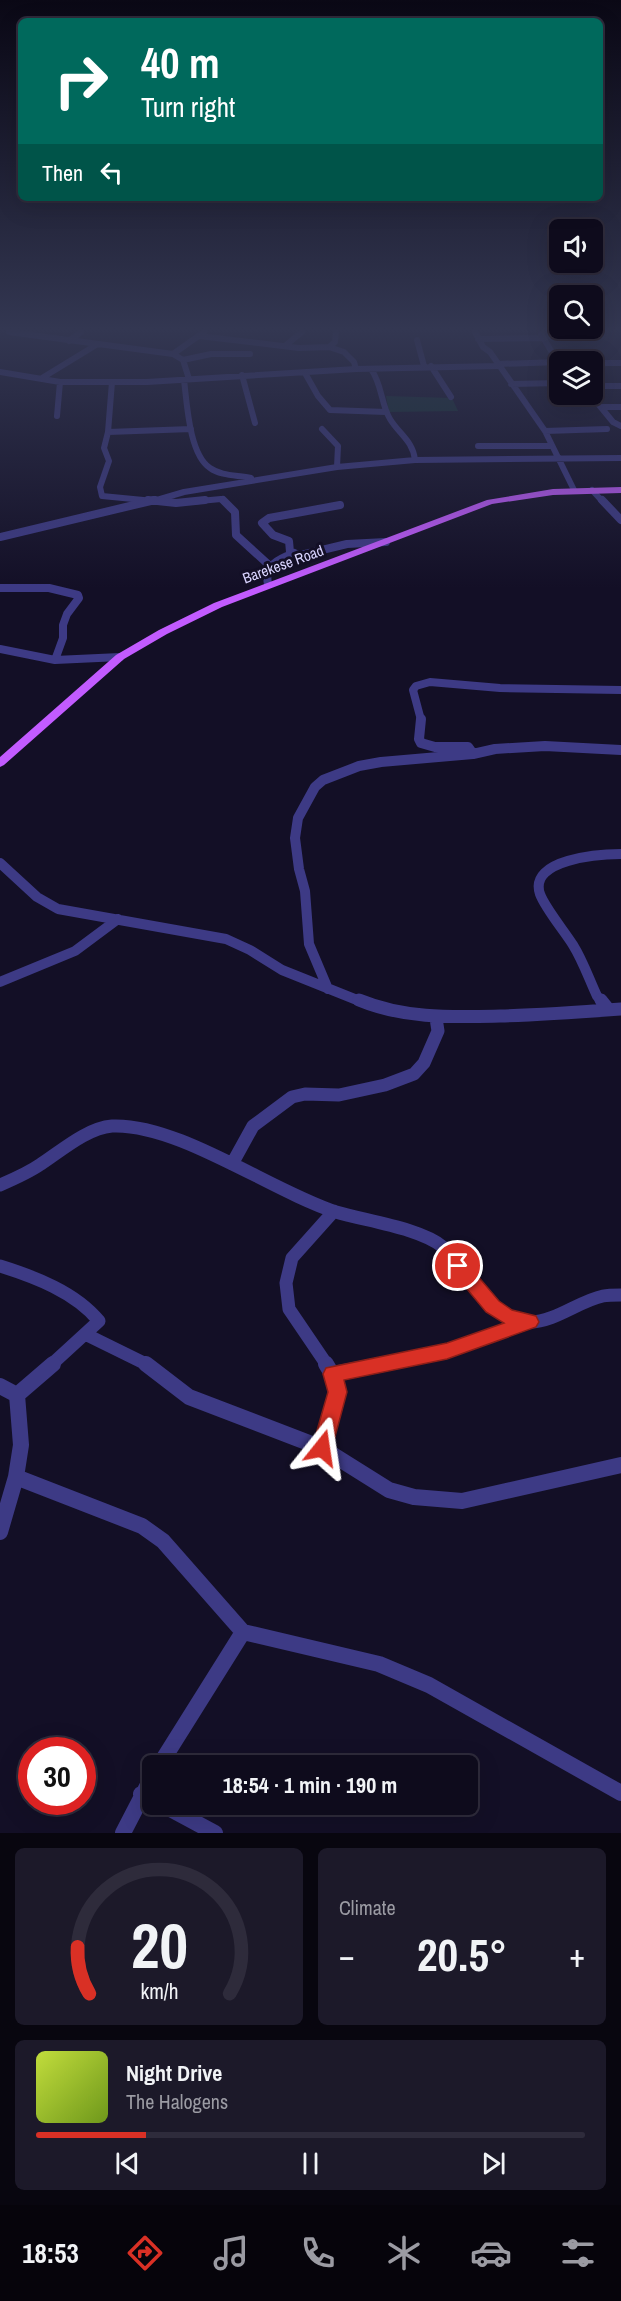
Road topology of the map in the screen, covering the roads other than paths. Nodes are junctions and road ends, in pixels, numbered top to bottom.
1 (109, 418) edge
2 (190, 418) edge
3 (254, 418) edge
4 (389, 418) edge
5 (535, 418) edge
6 (255, 423) dead end
7 (191, 429) junction
8 (322, 429) dead end
9 (607, 429) dead end
10 (545, 431) junction
11 (108, 432) junction
12 (478, 446) dead end
13 (552, 446) junction
14 (559, 458) junction
15 (621, 458) edge
16 (415, 460) junction
17 (338, 467) junction
18 (257, 479) junction
19 (573, 490) junction
20 (592, 490) junction
21 (621, 490) edge
22 (151, 501) junction
23 (340, 506) dead end
24 (621, 520) edge
25 (0, 537) edge
26 (386, 542) junction
27 (294, 553) junction
28 (270, 566) junction
29 (268, 584) junction
30 (0, 588) edge
31 (0, 649) edge
32 (120, 657) junction
33 (55, 660) junction
34 (621, 690) edge
35 (621, 750) edge
36 (473, 753) junction
37 (0, 763) edge
38 (621, 854) edge
39 (0, 863) edge
40 (118, 919) junction
41 (0, 982) edge
42 (328, 989) junction
43 (615, 1010) edge
44 (436, 1018) junction
45 (232, 1164) junction
46 (0, 1185) edge
47 (334, 1211) junction
48 (0, 1266) edge
49 (621, 1295) edge
50 (530, 1322) junction
51 (87, 1335) junction
52 (333, 1374) junction
53 (0, 1386) edge
54 (17, 1395) junction
55 (322, 1448) junction
56 (621, 1465) edge
57 (16, 1477) junction
58 (0, 1532) edge
59 (243, 1632) junction
60 (166, 1755) edge
61 (621, 1793) edge
62 (142, 1804) edge
63 (181, 1815) edge
64 (123, 1833) edge
65 (215, 1833) edge

1 - 11 street
2 - 7 street
3 - 6 street
4 - 16 street
5 - 10 street
7 - 11 street
7 - 18 street
8 - 17 street
9 - 10 street
10 - 13 street
11 - 22 street
12 - 13 street
13 - 14 street
14 - 15 street
14 - 16 street
14 - 19 street
16 - 17 street
17 - 18 street
18 - 22 street
19 - 20 main road, Barekese Road
19 - 26 main road, Barekese Road
20 - 21 main road, Barekese Road
20 - 24 street
22 - 25 street
22 - 28 street
23 - 27 street
26 - 27 street
26 - 29 main road, Barekese Road
27 - 28 street
28 - 29 street
29 - 32 main road, Barekese Road
30 - 33 street
31 - 33 street
32 - 33 street
32 - 37 main road, Barekese Road
34 - 36 street
35 - 36 street
36 - 42 street
38 - 43 street
39 - 40 street
40 - 41 street
40 - 42 street
42 - 44 street
43 - 44 street
44 - 45 street
45 - 46 street
45 - 47 street
47 - 50 street
47 - 52 street
48 - 51 street
49 - 50 street
50 - 52 street
51 - 54 street
51 - 55 street
52 - 55 street
53 - 54 street
54 - 57 street
55 - 56 street
57 - 58 street
57 - 59 street
59 - 60 street
59 - 61 street
62 - 64 street
63 - 65 street

